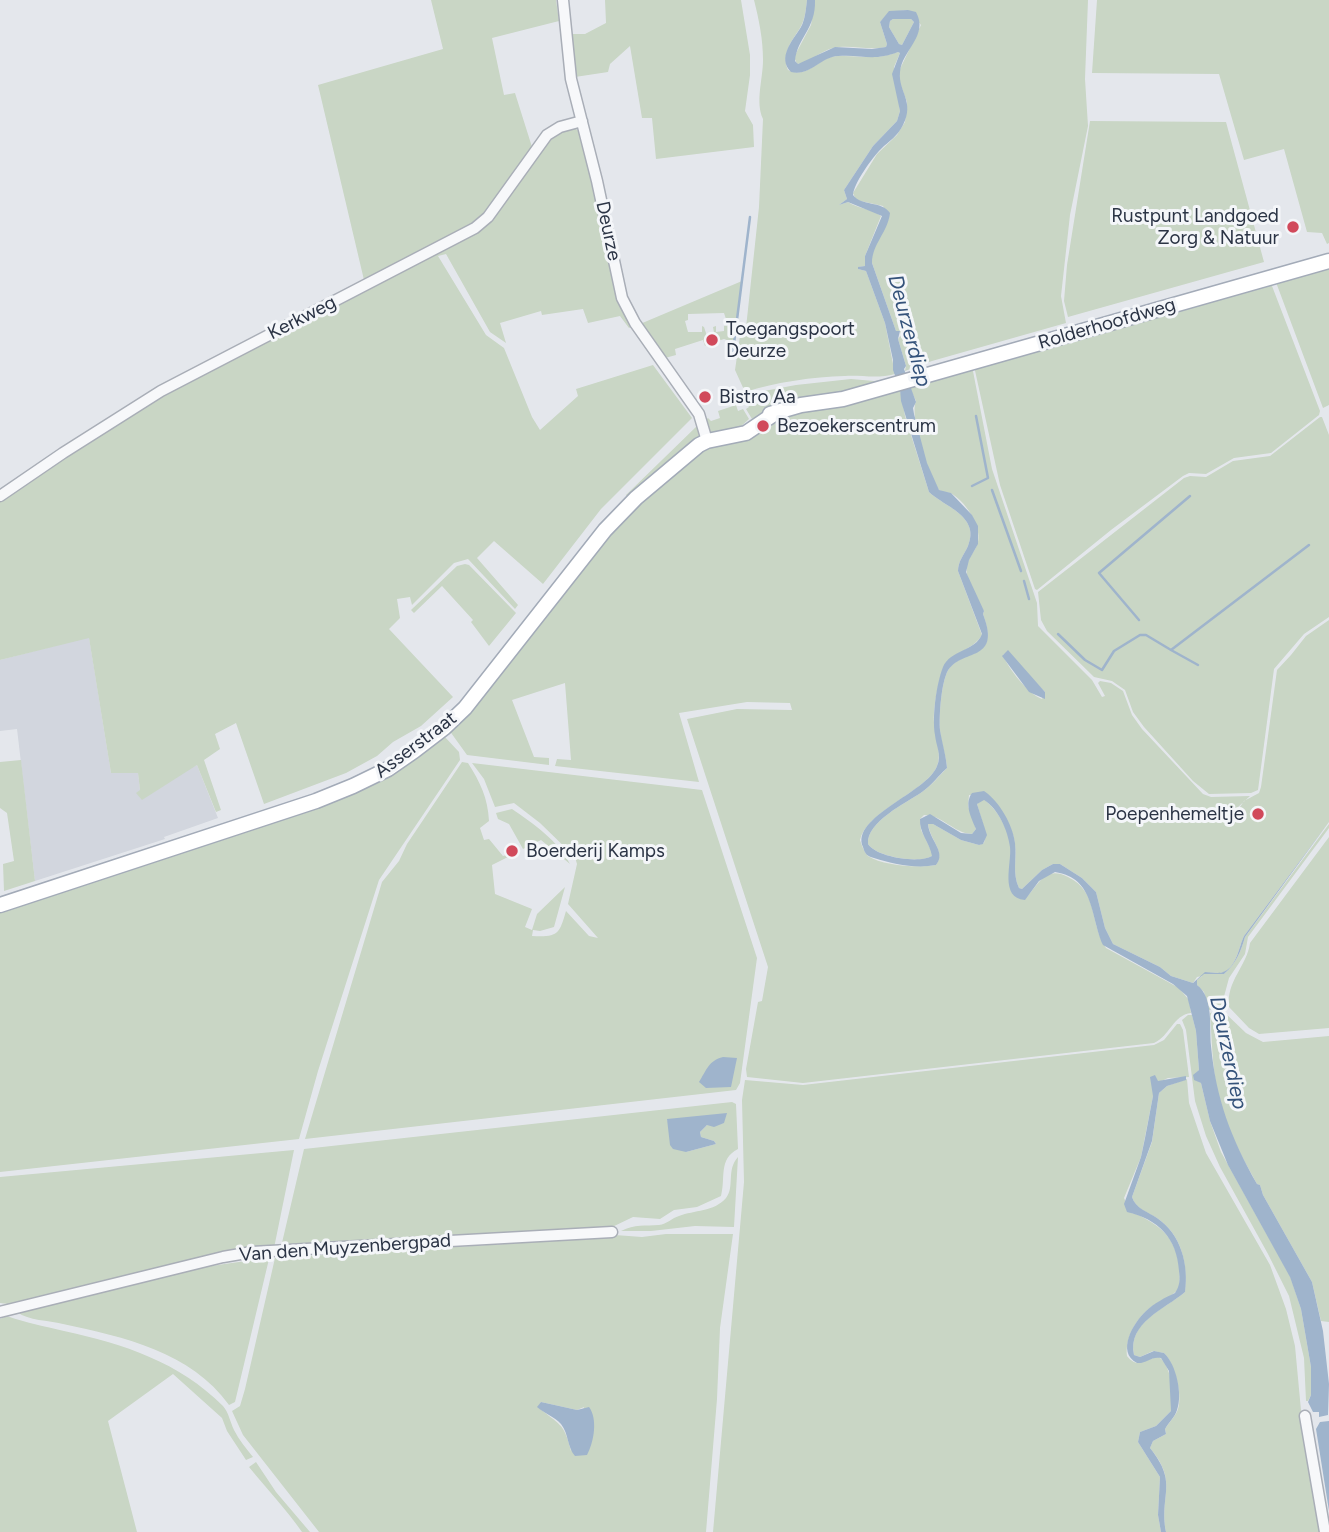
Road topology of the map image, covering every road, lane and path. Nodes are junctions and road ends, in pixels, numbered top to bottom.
1 (563, 0) edge
2 (582, 121) junction
3 (1329, 261) edge
4 (889, 386) joint
5 (707, 441) junction
6 (0, 496) edge
7 (0, 905) edge
8 (612, 1232) dead end
9 (0, 1312) edge
10 (1305, 1416) dead end
11 (1325, 1532) edge

1 - 2 street, Deurze
2 - 5 street, Deurze
2 - 6 street, Kerkweg
3 - 4 main road, Rolderhoofdweg
4 - 5 main road, Asserstraat
5 - 7 main road, Asserstraat
8 - 9 street, Van den Muyzenbergpad
10 - 11 street

